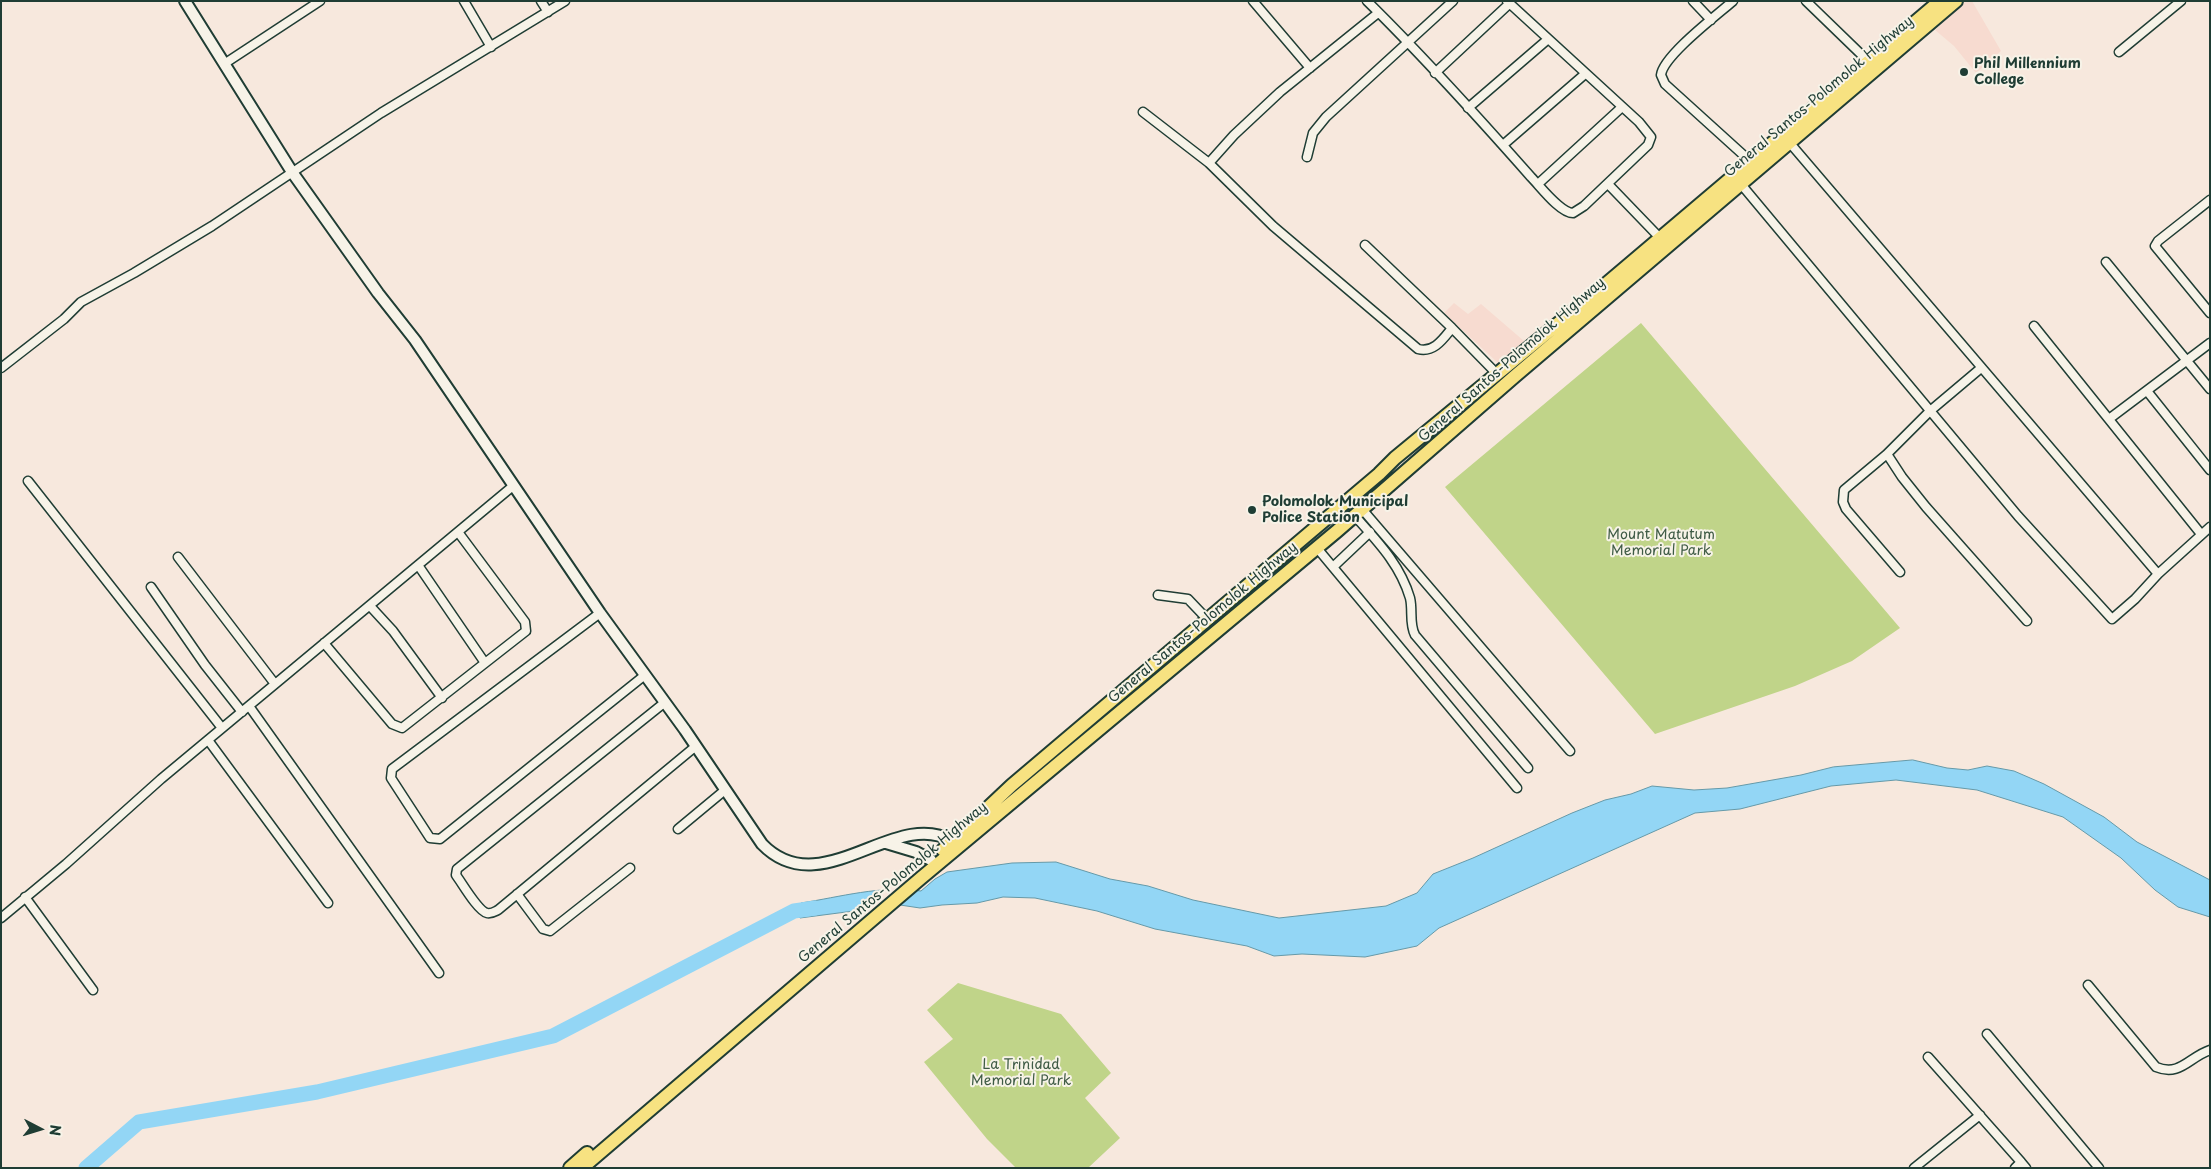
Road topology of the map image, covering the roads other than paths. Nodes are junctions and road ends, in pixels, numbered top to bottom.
1 (185, 1) edge
2 (320, 1) edge
3 (464, 1) edge
4 (541, 1) edge
5 (565, 1) edge
6 (1253, 1) edge
7 (1367, 1) edge
8 (1454, 1) edge
9 (1693, 1) edge
10 (1734, 1) edge
11 (1806, 1) edge
12 (1940, 1) edge
13 (1956, 1) edge
14 (2181, 1) edge
15 (1508, 2) edge
16 (548, 12) junction
17 (1378, 13) junction
18 (1711, 20) junction
19 (1547, 40) junction
20 (1408, 42) junction
21 (491, 47) junction
22 (2119, 52) dead end
23 (1869, 62) junction
24 (224, 64) junction
25 (1310, 68) junction
26 (1435, 73) junction
27 (1585, 74) junction
28 (1622, 107) junction
29 (1468, 108) junction
30 (1144, 112) dead end
31 (1789, 142) junction
32 (1503, 145) junction
33 (1307, 157) dead end
34 (1750, 162) junction
35 (1209, 163) junction
36 (292, 172) junction
37 (1740, 183) junction
38 (1538, 184) junction
39 (1608, 184) junction
40 (2210, 200) edge
41 (1660, 238) junction
42 (1365, 246) dead end
43 (2106, 262) dead end
44 (2210, 314) edge
45 (2034, 326) dead end
46 (1452, 328) junction
47 (2210, 343) edge
48 (2186, 360) junction
49 (1, 368) edge
50 (1981, 368) junction
51 (1496, 373) junction
52 (2210, 389) edge
53 (2147, 391) junction
54 (1930, 411) junction
55 (2109, 419) junction
56 (1887, 454) junction
57 (2210, 470) edge
58 (28, 481) dead end
59 (513, 486) junction
60 (1358, 512) junction
61 (2210, 527) edge
62 (458, 532) junction
63 (1370, 532) junction
64 (2201, 534) junction
65 (1317, 548) junction
66 (178, 557) dead end
67 (418, 565) junction
68 (1332, 567) junction
69 (1900, 572) dead end
70 (2158, 574) junction
71 (151, 587) dead end
72 (1158, 595) dead end
73 (370, 606) junction
74 (600, 613) junction
75 (1208, 620) junction
76 (2028, 621) dead end
77 (324, 644) junction
78 (486, 663) junction
79 (645, 675) junction
80 (275, 684) junction
81 (442, 698) junction
82 (664, 703) junction
83 (249, 706) junction
84 (242, 712) junction
85 (222, 728) junction
86 (208, 740) junction
87 (696, 746) junction
88 (1570, 751) dead end
89 (1528, 768) dead end
90 (1516, 788) dead end
91 (725, 790) junction
92 (678, 829) dead end
93 (886, 842) junction
94 (952, 842) junction
95 (931, 860) junction
96 (630, 868) dead end
97 (915, 879) junction
98 (517, 894) junction
99 (25, 897) junction
100 (328, 903) dead end
101 (1, 918) edge
102 (864, 922) junction
103 (439, 973) dead end
104 (2088, 985) dead end
105 (93, 990) dead end
106 (1988, 1034) dead end
107 (2210, 1050) edge
108 (1928, 1057) dead end
109 (1980, 1115) junction
110 (2020, 1166) edge
111 (570, 1168) edge
112 (582, 1168) edge
113 (1914, 1168) edge
114 (2100, 1168) edge

1 - 24 street
2 - 24 street
3 - 21 street
4 - 16 street
5 - 16 street
6 - 25 street
7 - 17 street
8 - 20 street
9 - 18 street
10 - 18 street
11 - 23 street
12 - 23 highway
13 - 31 highway, General Santos-Polomolok Highway
14 - 22 street
15 - 19 street
15 - 26 street
16 - 21 street
17 - 20 street
17 - 25 street
18 - 34 street
19 - 27 street
19 - 29 street
20 - 26 street
20 - 33 street
21 - 36 street
23 - 34 highway
24 - 36 street
25 - 35 street
26 - 29 street
27 - 28 street
27 - 32 street
28 - 38 street
28 - 39 street
29 - 32 street
30 - 35 street
31 - 37 highway, General Santos-Polomolok Highway
31 - 50 street
32 - 38 street
34 - 41 highway
35 - 46 street
36 - 49 street
36 - 59 street
37 - 54 street
37 - 60 highway, General Santos-Polomolok Highway
38 - 39 street
39 - 41 street
40 - 44 street
41 - 51 highway
42 - 46 street
43 - 48 street
45 - 55 street
46 - 51 street
47 - 48 street
48 - 52 street
48 - 53 street
50 - 54 street
50 - 70 street
51 - 75 highway
53 - 55 street
53 - 57 street
54 - 56 street
54 - 70 street
55 - 64 street
56 - 69 street
56 - 76 street
58 - 85 street
59 - 62 street
59 - 74 street
60 - 63 street
60 - 65 highway, General Santos-Polomolok Highway
60 - 88 street
61 - 64 street
62 - 67 street
62 - 78 street
63 - 68 street
63 - 89 street
64 - 70 street
65 - 68 street
65 - 97 highway, General Santos-Polomolok Highway
66 - 80 street
67 - 73 street
67 - 78 street
68 - 90 street
71 - 84 street
72 - 75 street
73 - 77 street
73 - 81 street
74 - 79 street
74 - 79 street
75 - 94 highway
77 - 80 street
77 - 81 street
78 - 81 street
79 - 82 street
80 - 83 street
82 - 87 street
82 - 98 street
83 - 84 street
83 - 103 street
84 - 85 street
85 - 86 street
86 - 99 street
86 - 100 street
87 - 91 street
87 - 98 street
91 - 92 street
91 - 93 street
93 - 94 street
93 - 95 street
94 - 95 highway
95 - 97 highway
96 - 98 street
97 - 102 highway
99 - 101 street
99 - 105 street
102 - 111 highway
102 - 112 highway, General Santos-Polomolok Highway
104 - 107 street
106 - 114 street
108 - 109 street
109 - 110 street
109 - 113 street

